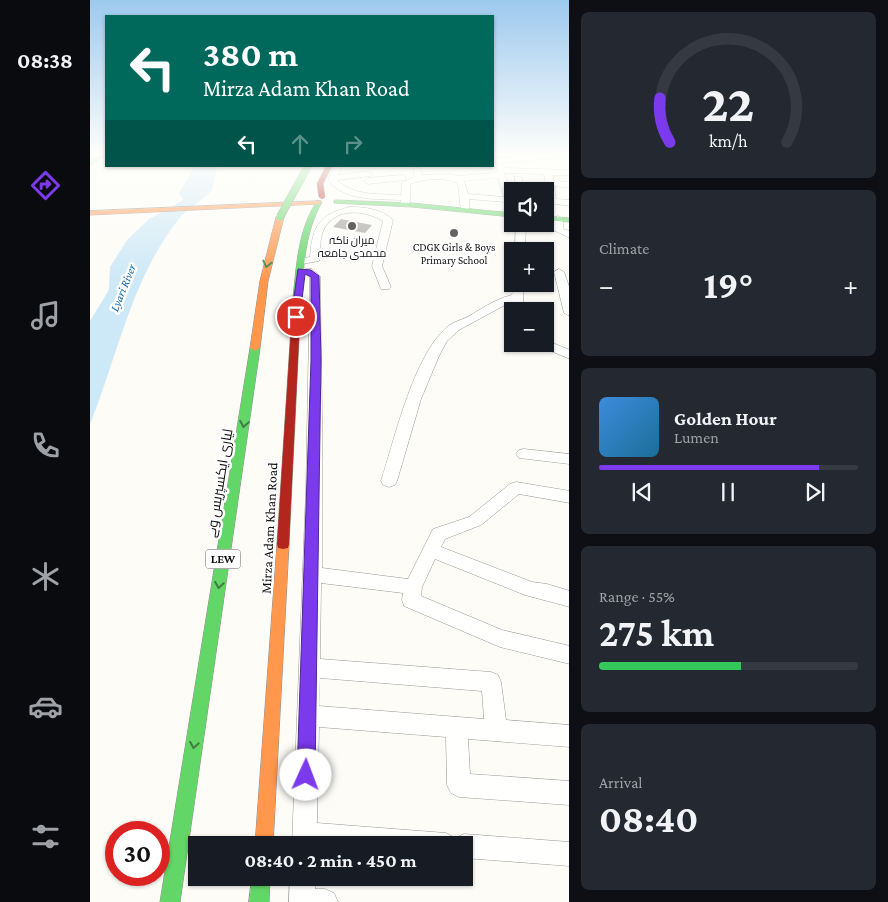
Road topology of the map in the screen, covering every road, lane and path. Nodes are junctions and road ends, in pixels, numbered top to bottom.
1 (290, 197) edge
2 (325, 197) edge
3 (381, 197) edge
4 (406, 197) edge
5 (463, 197) edge
6 (494, 199) joint
7 (327, 201) junction
8 (406, 201) junction
9 (554, 201) edge
10 (504, 203) edge
11 (569, 203) edge
12 (464, 204) junction
13 (504, 205) edge
14 (90, 213) edge
15 (566, 218) edge
16 (569, 235) edge
17 (301, 266) junction
18 (559, 272) dead end
19 (385, 287) dead end
20 (504, 303) edge
21 (569, 313) edge
22 (554, 348) edge
23 (569, 355) edge
24 (524, 454) dead end
25 (569, 459) edge
26 (389, 481) dead end
27 (569, 497) edge
28 (430, 550) junction
29 (312, 574) junction
30 (413, 587) junction
31 (569, 599) edge
32 (569, 655) edge
33 (310, 668) junction
34 (308, 716) junction
35 (457, 727) junction
36 (496, 730) junction
37 (569, 736) edge
38 (569, 793) edge
39 (265, 836) edge
40 (304, 836) edge
41 (473, 847) edge
42 (569, 854) edge
43 (260, 886) edge
44 (170, 902) edge
45 (259, 902) edge

1 -> 44 main road, لیاری ایکسپریس وے / LEW, bridge
2 - 7 main road, Mirza Adam Khan Road
3 - 8 street
4 - 8 street
5 - 12 street
6 - 10 street
6 - 12 street
7 - 8 main road
7 - 14 main road
7 - 17 main road, Mirza Adam Khan Road
8 - 12 main road
9 - 11 street
12 - 13 main road
15 - 16 street
17 - 19 street
17 - 29 street
17 - 39 main road, Mirza Adam Khan Road
18 - 21 street
20 - 26 street
22 - 23 street
24 - 25 street
27 - 28 street
28 - 30 street
28 - 31 street
29 - 30 street
29 - 33 street
30 - 32 street
33 - 34 street
33 - 36 street
34 - 35 street
34 - 40 street
35 - 36 street
35 - 38 street
36 - 37 street
41 - 42 street
43 - 45 main road

